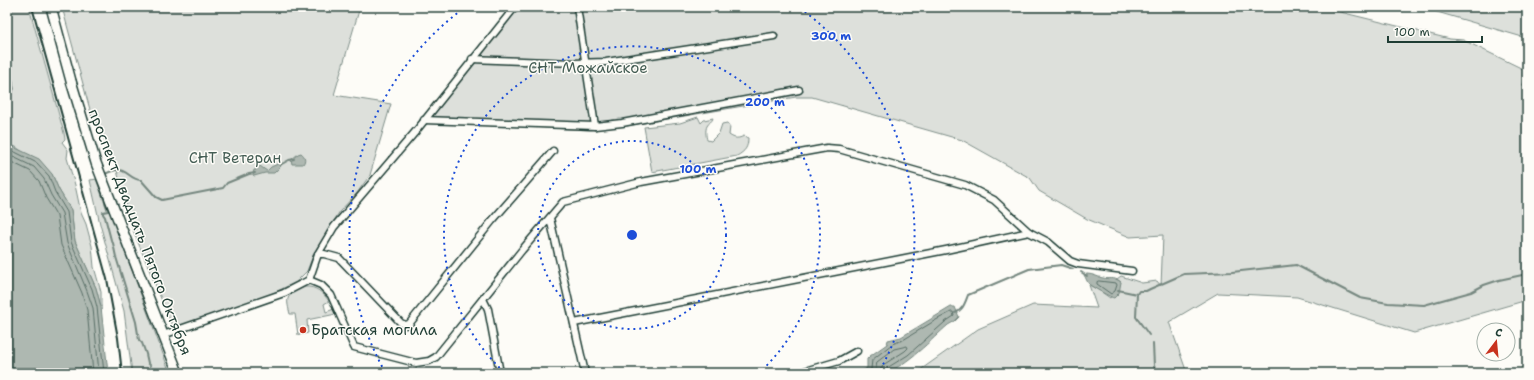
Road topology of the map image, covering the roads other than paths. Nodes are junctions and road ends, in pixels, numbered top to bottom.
1 (51, 7) edge
2 (515, 7) edge
3 (577, 7) edge
4 (774, 36) dead end
5 (472, 59) junction
6 (585, 64) junction
7 (799, 90) dead end
8 (424, 120) junction
9 (595, 126) junction
10 (553, 151) dead end
11 (550, 218) junction
12 (1029, 232) junction
13 (318, 254) junction
14 (1132, 271) dead end
15 (309, 280) junction
16 (483, 300) junction
17 (574, 323) junction
18 (163, 335) junction
19 (857, 351) dead end
20 (178, 373) edge
21 (500, 373) edge
22 (585, 373) edge
23 (798, 373) edge

1 - 18 street, проспект Двадцать Пятого Октября
2 - 5 street
3 - 6 street
4 - 6 street
5 - 6 street
5 - 8 street
6 - 9 street
7 - 9 street
8 - 9 street
8 - 13 street
10 - 13 street
11 - 12 street
11 - 16 street
11 - 17 street
12 - 14 street
12 - 17 street
13 - 15 street
15 - 16 street
15 - 18 street
16 - 21 street
17 - 22 street
18 - 20 street, проспект Двадцать Пятого Октября
19 - 23 street

